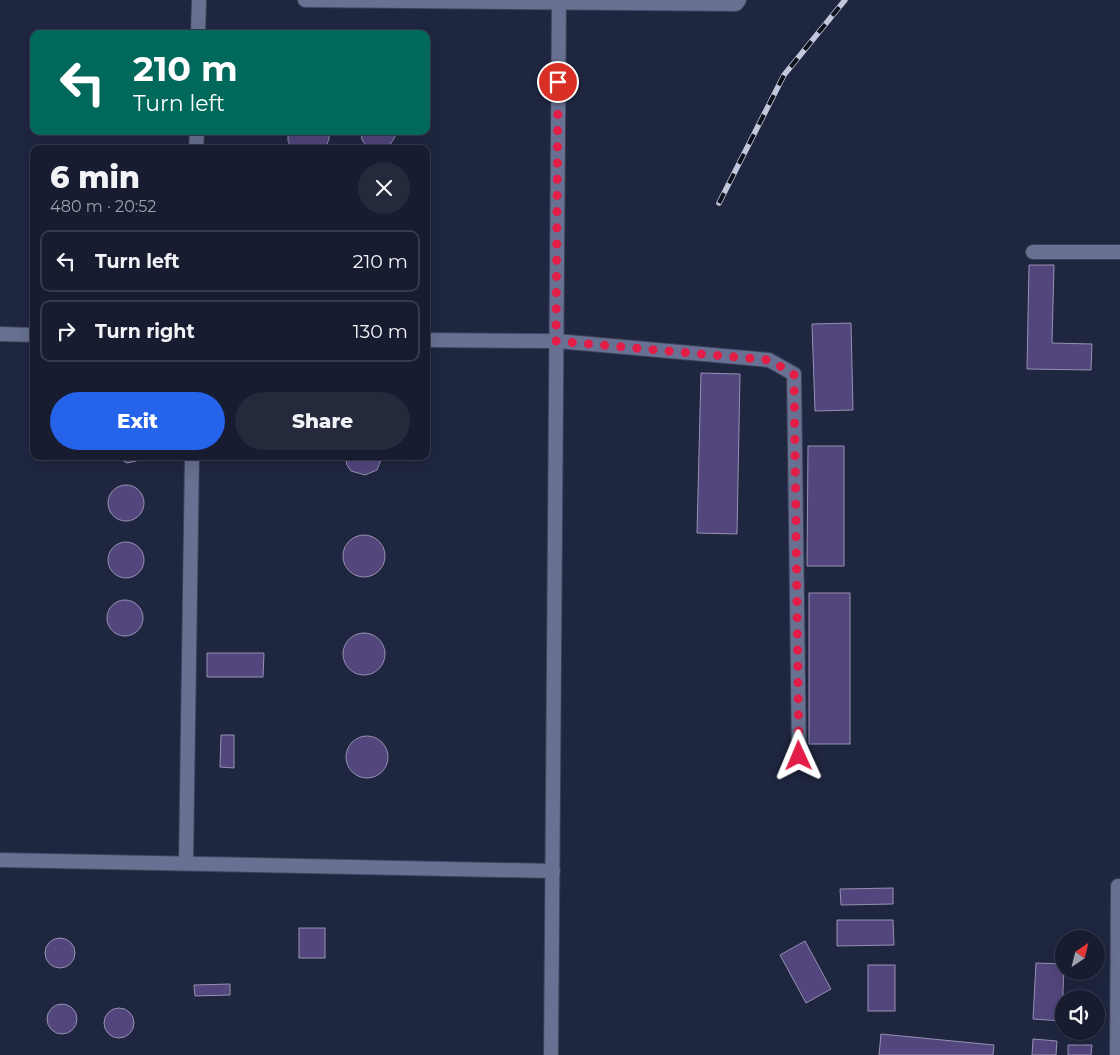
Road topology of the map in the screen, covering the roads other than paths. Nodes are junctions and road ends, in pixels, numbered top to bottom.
1 (198, 0) edge
2 (305, 0) edge
3 (739, 0) edge
4 (559, 1) edge
5 (198, 30) edge
6 (1033, 252) dead end
7 (1120, 252) edge
8 (0, 334) edge
9 (30, 335) edge
10 (430, 340) edge
11 (556, 341) junction
12 (192, 460) edge
13 (799, 756) dead end
14 (0, 860) edge
15 (186, 862) junction
16 (552, 871) junction
17 (1118, 886) dead end
18 (551, 1055) edge
19 (1117, 1055) edge

1 - 5 street
2 - 4 street
3 - 4 street
4 - 11 street
6 - 7 street
8 - 9 street
10 - 11 street
11 - 13 street
11 - 16 street
12 - 15 street
14 - 15 street
15 - 16 street
16 - 18 street
17 - 19 street

